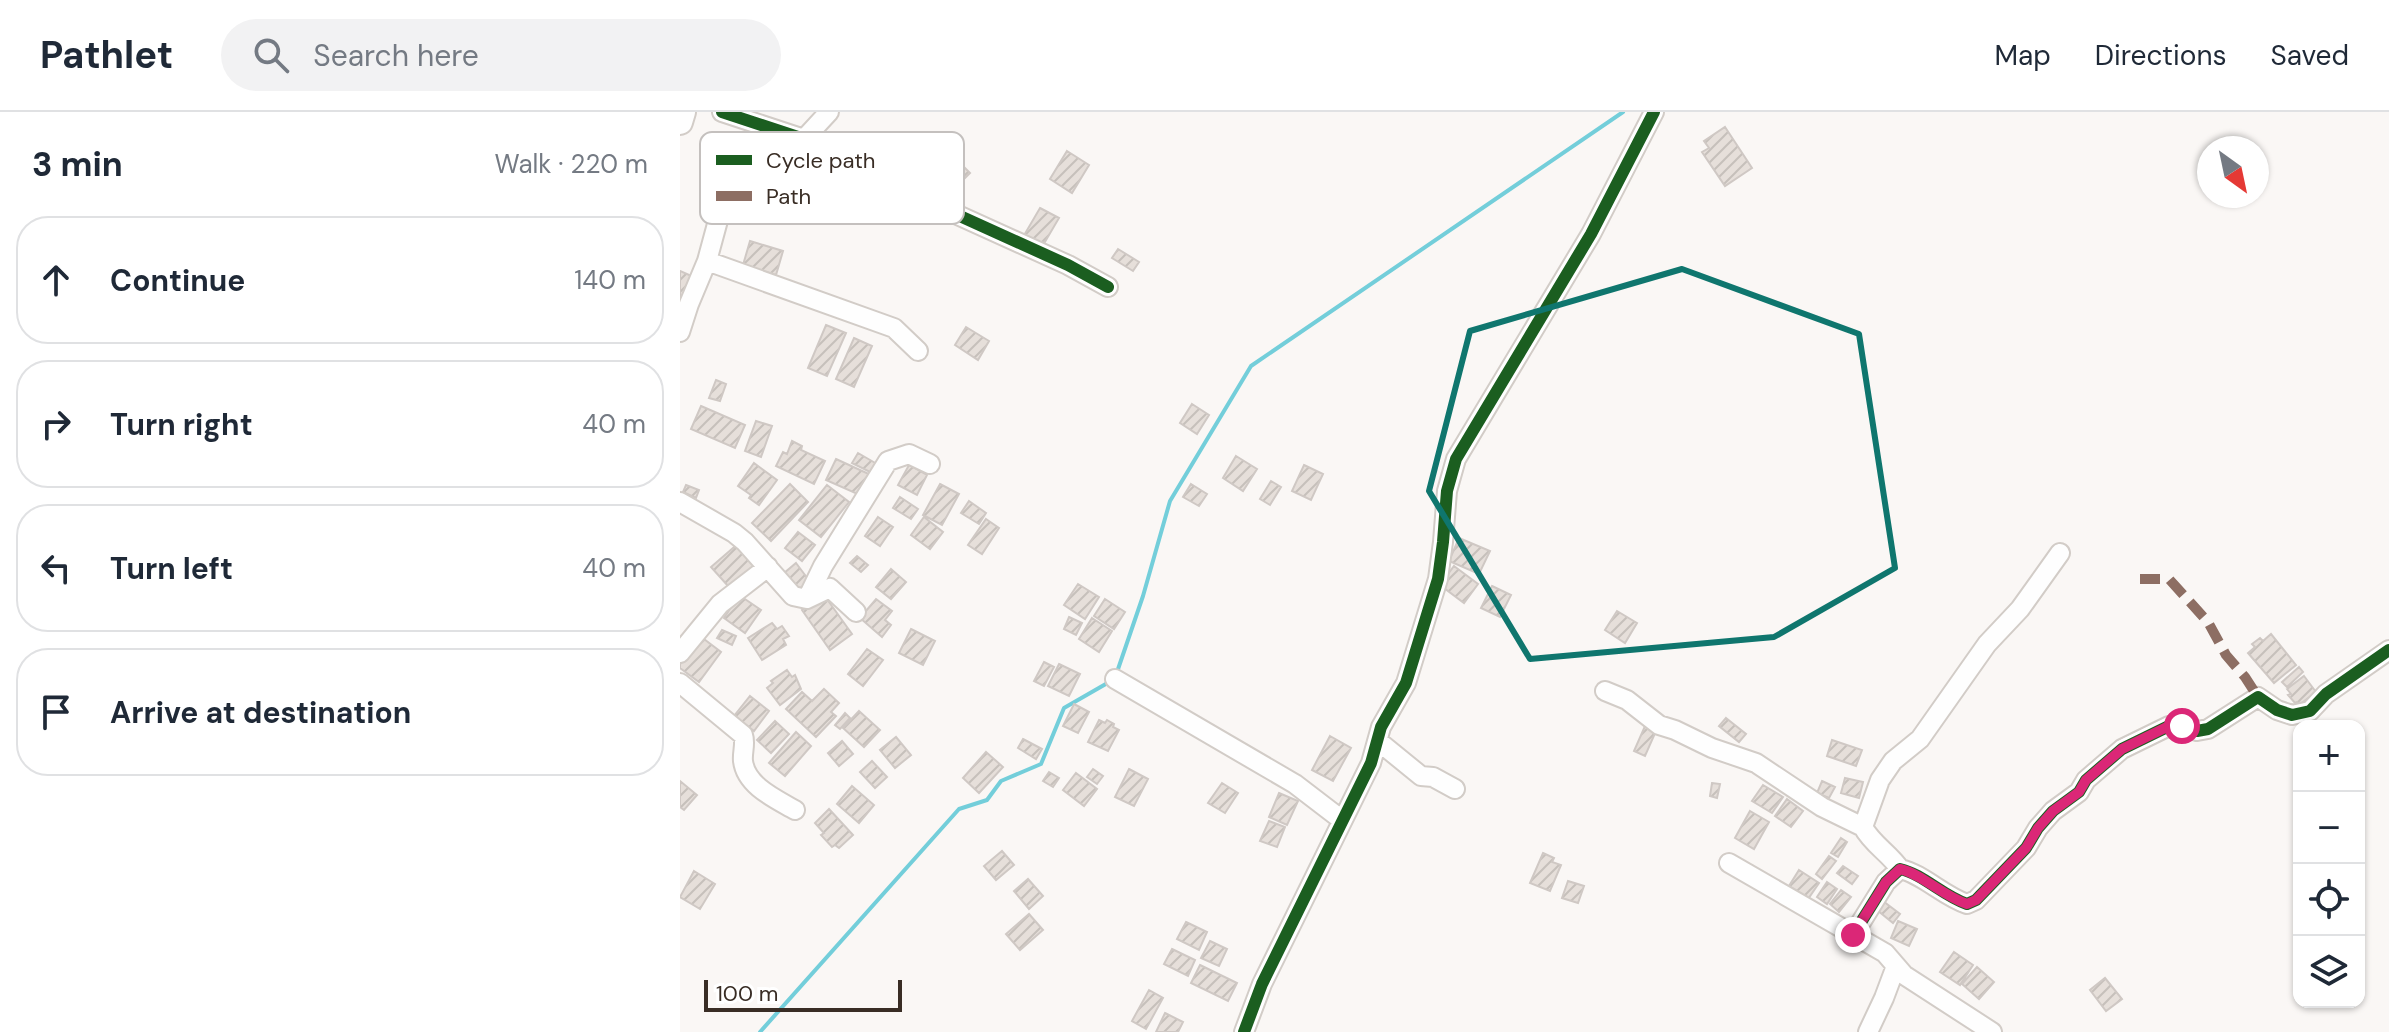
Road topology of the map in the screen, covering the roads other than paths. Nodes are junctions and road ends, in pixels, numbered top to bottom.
1 (683, 112) edge
2 (722, 112) edge
3 (829, 112) edge
4 (1654, 112) edge
5 (680, 122) edge
6 (783, 132) edge
7 (810, 132) edge
8 (964, 218) edge
9 (717, 224) edge
10 (707, 261) junction
11 (1108, 287) dead end
12 (680, 332) edge
13 (918, 351) dead end
14 (930, 464) dead end
15 (680, 502) edge
16 (2060, 553) dead end
17 (768, 567) junction
18 (807, 599) junction
19 (856, 612) dead end
20 (2389, 650) edge
21 (680, 653) edge
22 (1115, 679) dead end
23 (680, 683) edge
24 (1605, 691) dead end
25 (1378, 741) junction
26 (1455, 789) dead end
27 (795, 810) dead end
28 (1342, 820) junction
29 (1863, 827) junction
30 (1729, 863) dead end
31 (1900, 869) junction
32 (1853, 935) junction
33 (1896, 966) junction
34 (1244, 1032) edge
35 (1868, 1032) edge
36 (1992, 1032) edge

1 - 5 main road
2 - 6 street
3 - 7 street
4 - 25 street
8 - 11 street
9 - 10 street
10 - 12 street
10 - 13 street
14 - 18 street
15 - 17 street
16 - 29 street
17 - 18 street
17 - 21 street
18 - 19 street
20 - 31 street
22 - 28 street
23 - 27 street
24 - 29 street
25 - 26 street
25 - 28 street
28 - 34 street
29 - 31 street
30 - 32 street
31 - 32 street
32 - 33 street
33 - 35 street
33 - 36 street

